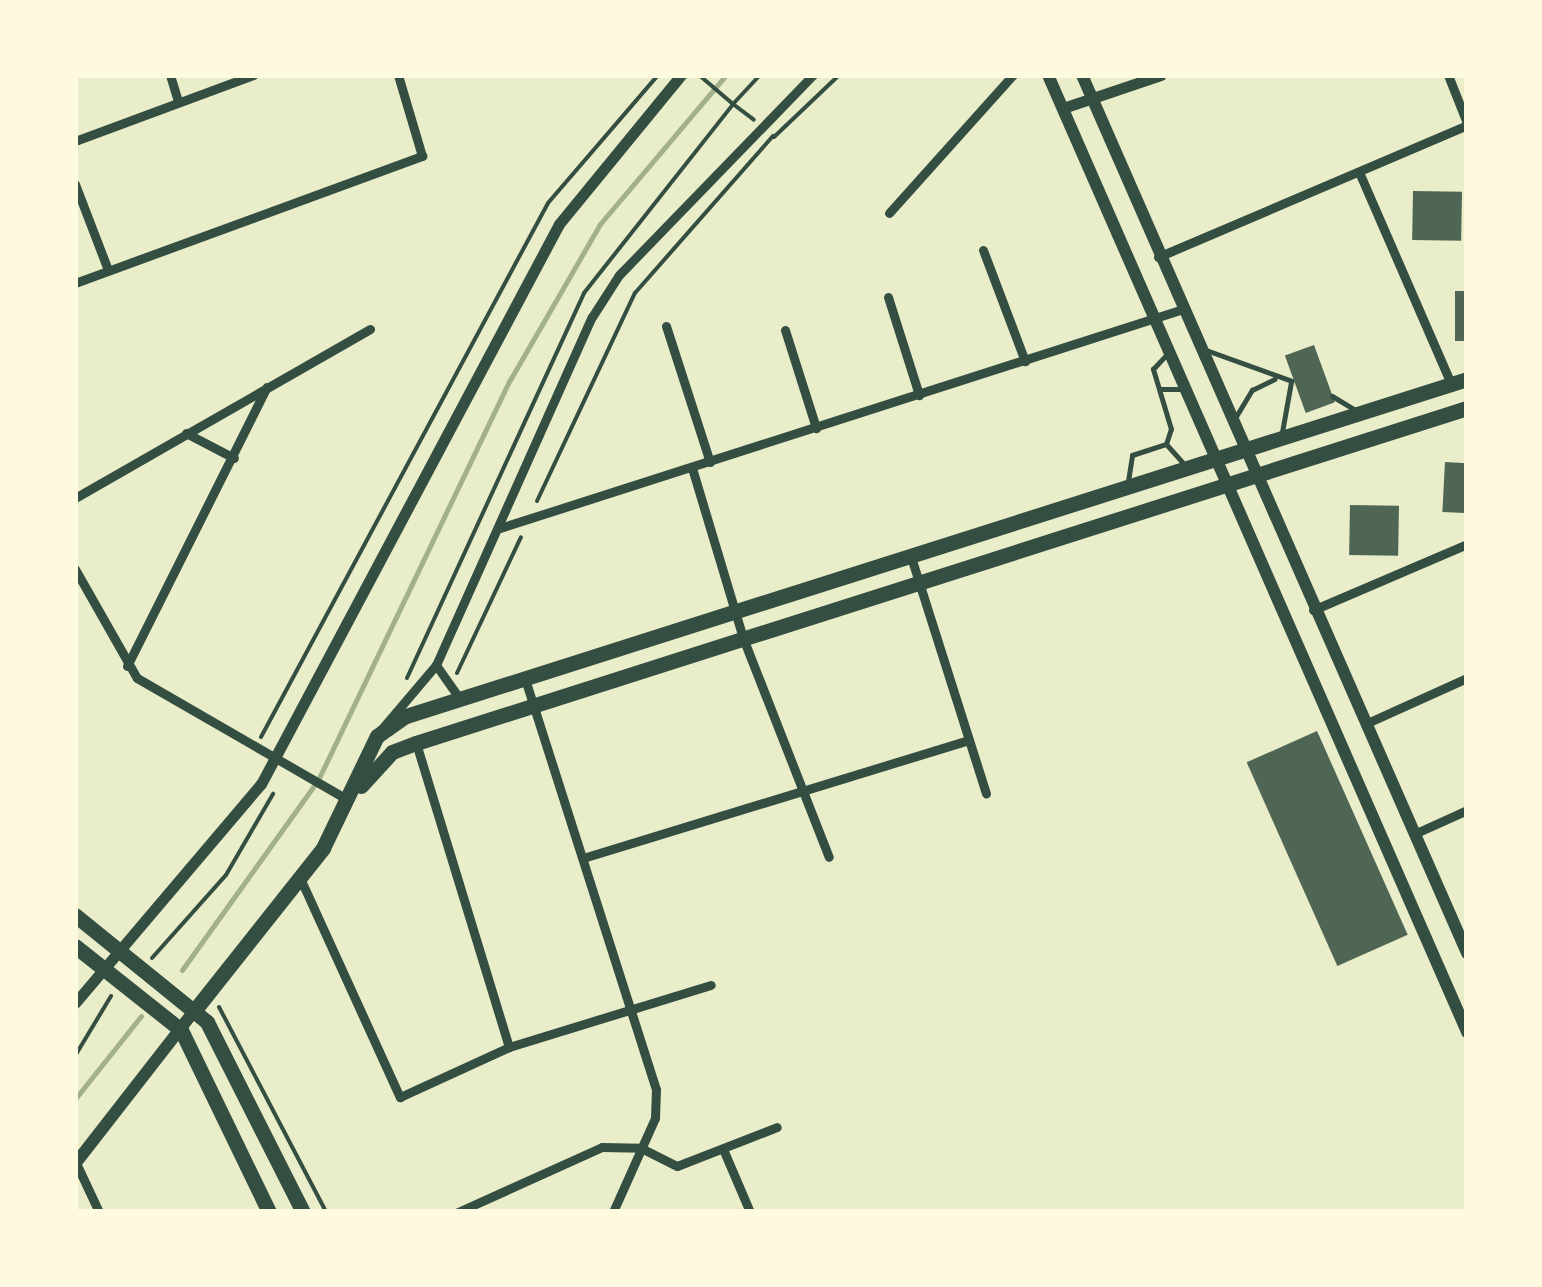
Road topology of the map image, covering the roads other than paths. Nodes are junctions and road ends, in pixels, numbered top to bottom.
1 (170, 75) edge
2 (253, 75) edge
3 (398, 75) edge
4 (681, 75) edge
5 (813, 75) edge
6 (1013, 75) edge
7 (1048, 75) edge
8 (1082, 75) edge
9 (1162, 75) edge
10 (1448, 75) edge
11 (1147, 77) edge
12 (1092, 98) junction
13 (178, 101) junction
14 (1062, 108) junction
15 (1467, 124) edge
16 (75, 141) edge
17 (1359, 172) junction
18 (75, 184) edge
19 (888, 212) dead end
20 (983, 250) dead end
21 (1158, 257) junction
22 (108, 270) junction
23 (75, 283) edge
24 (888, 297) dead end
25 (1180, 310) junction
26 (1152, 320) junction
27 (666, 326) dead end
28 (370, 329) dead end
29 (785, 330) dead end
30 (1194, 340) junction
31 (1167, 353) junction
32 (1025, 361) junction
33 (1467, 378) edge
34 (1278, 379) junction
35 (1450, 384) junction
36 (267, 387) junction
37 (1160, 389) junction
38 (1183, 389) junction
39 (919, 395) junction
40 (1332, 396) dead end
41 (1467, 408) edge
42 (1366, 411) junction
43 (816, 428) junction
44 (1232, 428) junction
45 (186, 434) junction
46 (1274, 440) junction
47 (1166, 444) junction
48 (1242, 450) junction
49 (234, 458) junction
50 (1216, 459) junction
51 (710, 462) junction
52 (692, 468) junction
53 (1188, 468) junction
54 (1254, 476) junction
55 (1226, 486) junction
56 (1127, 488) junction
57 (75, 498) edge
58 (500, 528) junction
59 (1467, 544) edge
60 (912, 557) junction
61 (75, 569) edge
62 (920, 584) junction
63 (1313, 610) junction
64 (736, 612) junction
65 (743, 638) junction
66 (436, 664) junction
67 (127, 666) junction
68 (1467, 678) edge
69 (525, 679) junction
70 (460, 699) junction
71 (534, 705) junction
72 (1364, 724) junction
73 (377, 736) junction
74 (968, 740) junction
75 (416, 743) junction
76 (275, 759) junction
77 (801, 790) junction
78 (986, 793) dead end
79 (349, 800) junction
80 (1467, 810) edge
81 (1414, 834) junction
82 (829, 857) dead end
83 (582, 858) junction
84 (300, 878) junction
85 (75, 915) edge
86 (75, 946) edge
87 (118, 948) junction
88 (1467, 952) edge
89 (102, 968) junction
90 (710, 986) dead end
91 (76, 999) edge
92 (630, 1008) junction
93 (194, 1012) junction
94 (181, 1030) junction
95 (1467, 1032) edge
96 (508, 1046) junction
97 (777, 1127) dead end
98 (641, 1148) junction
99 (722, 1149) junction
100 (75, 1163) edge
101 (100, 1212) edge
102 (269, 1212) edge
103 (302, 1212) edge
104 (460, 1212) edge
105 (613, 1212) edge
106 (750, 1212) edge

1 - 13 street
2 - 13 street
3 - 22 street
4 - 76 street
5 - 58 street
6 - 19 street
7 - 14 main road
8 - 12 main road
9 - 11 street
10 - 15 street
11 - 12 street
12 - 14 street
12 - 21 main road
13 - 16 street
14 - 26 main road
15 - 17 street
17 - 21 street
17 - 35 street
18 - 22 street
20 - 32 street
21 - 25 main road
22 - 23 street
24 - 39 street
25 - 26 street
25 - 30 main road
26 - 31 main road
26 - 32 street
27 - 51 street
28 - 36 street
29 - 43 street
30 - 34 lane
30 - 44 main road
31 - 37 lane
31 - 38 main road
32 - 39 street
33 - 35 main road
34 - 44 lane
34 - 46 lane
35 - 42 main road
36 - 45 street
36 - 49 street
37 - 38 lane
37 - 47 lane
38 - 50 main road
39 - 43 street
40 - 42 lane
41 - 54 main road
42 - 46 main road
43 - 51 street
44 - 48 main road
45 - 49 street
45 - 57 street
46 - 48 main road
47 - 53 lane
47 - 56 lane
48 - 50 main road
48 - 54 main road
49 - 67 street
50 - 53 main road
50 - 55 main road
51 - 52 street
52 - 58 street
52 - 64 street
53 - 56 main road
54 - 55 main road
54 - 63 main road
55 - 62 main road
55 - 95 main road
56 - 60 main road
58 - 66 street
59 - 63 street
60 - 62 street
60 - 64 main road
61 - 67 street
62 - 65 main road
62 - 74 street
63 - 72 main road
64 - 65 street
64 - 69 main road
65 - 71 main road
65 - 77 street
66 - 70 street
66 - 73 street
67 - 76 street
68 - 72 street
69 - 70 main road
69 - 71 street
70 - 73 main road
71 - 75 main road
71 - 83 street
72 - 81 main road
73 - 79 main road
74 - 77 street
74 - 78 street
75 - 79 main road
75 - 96 street
76 - 79 street
76 - 87 street
77 - 82 street
77 - 83 street
79 - 84 main road
80 - 81 street
81 - 88 main road
83 - 92 street
84 - 93 main road
84 - 96 street
85 - 87 main road
86 - 89 main road
87 - 89 street
87 - 93 main road
89 - 91 street
89 - 94 main road
90 - 92 street
92 - 96 street
92 - 98 street
93 - 94 main road
93 - 103 main road
94 - 100 main road
94 - 102 main road
97 - 99 street
98 - 99 street
98 - 104 street
98 - 105 street
99 - 106 street
100 - 101 street

